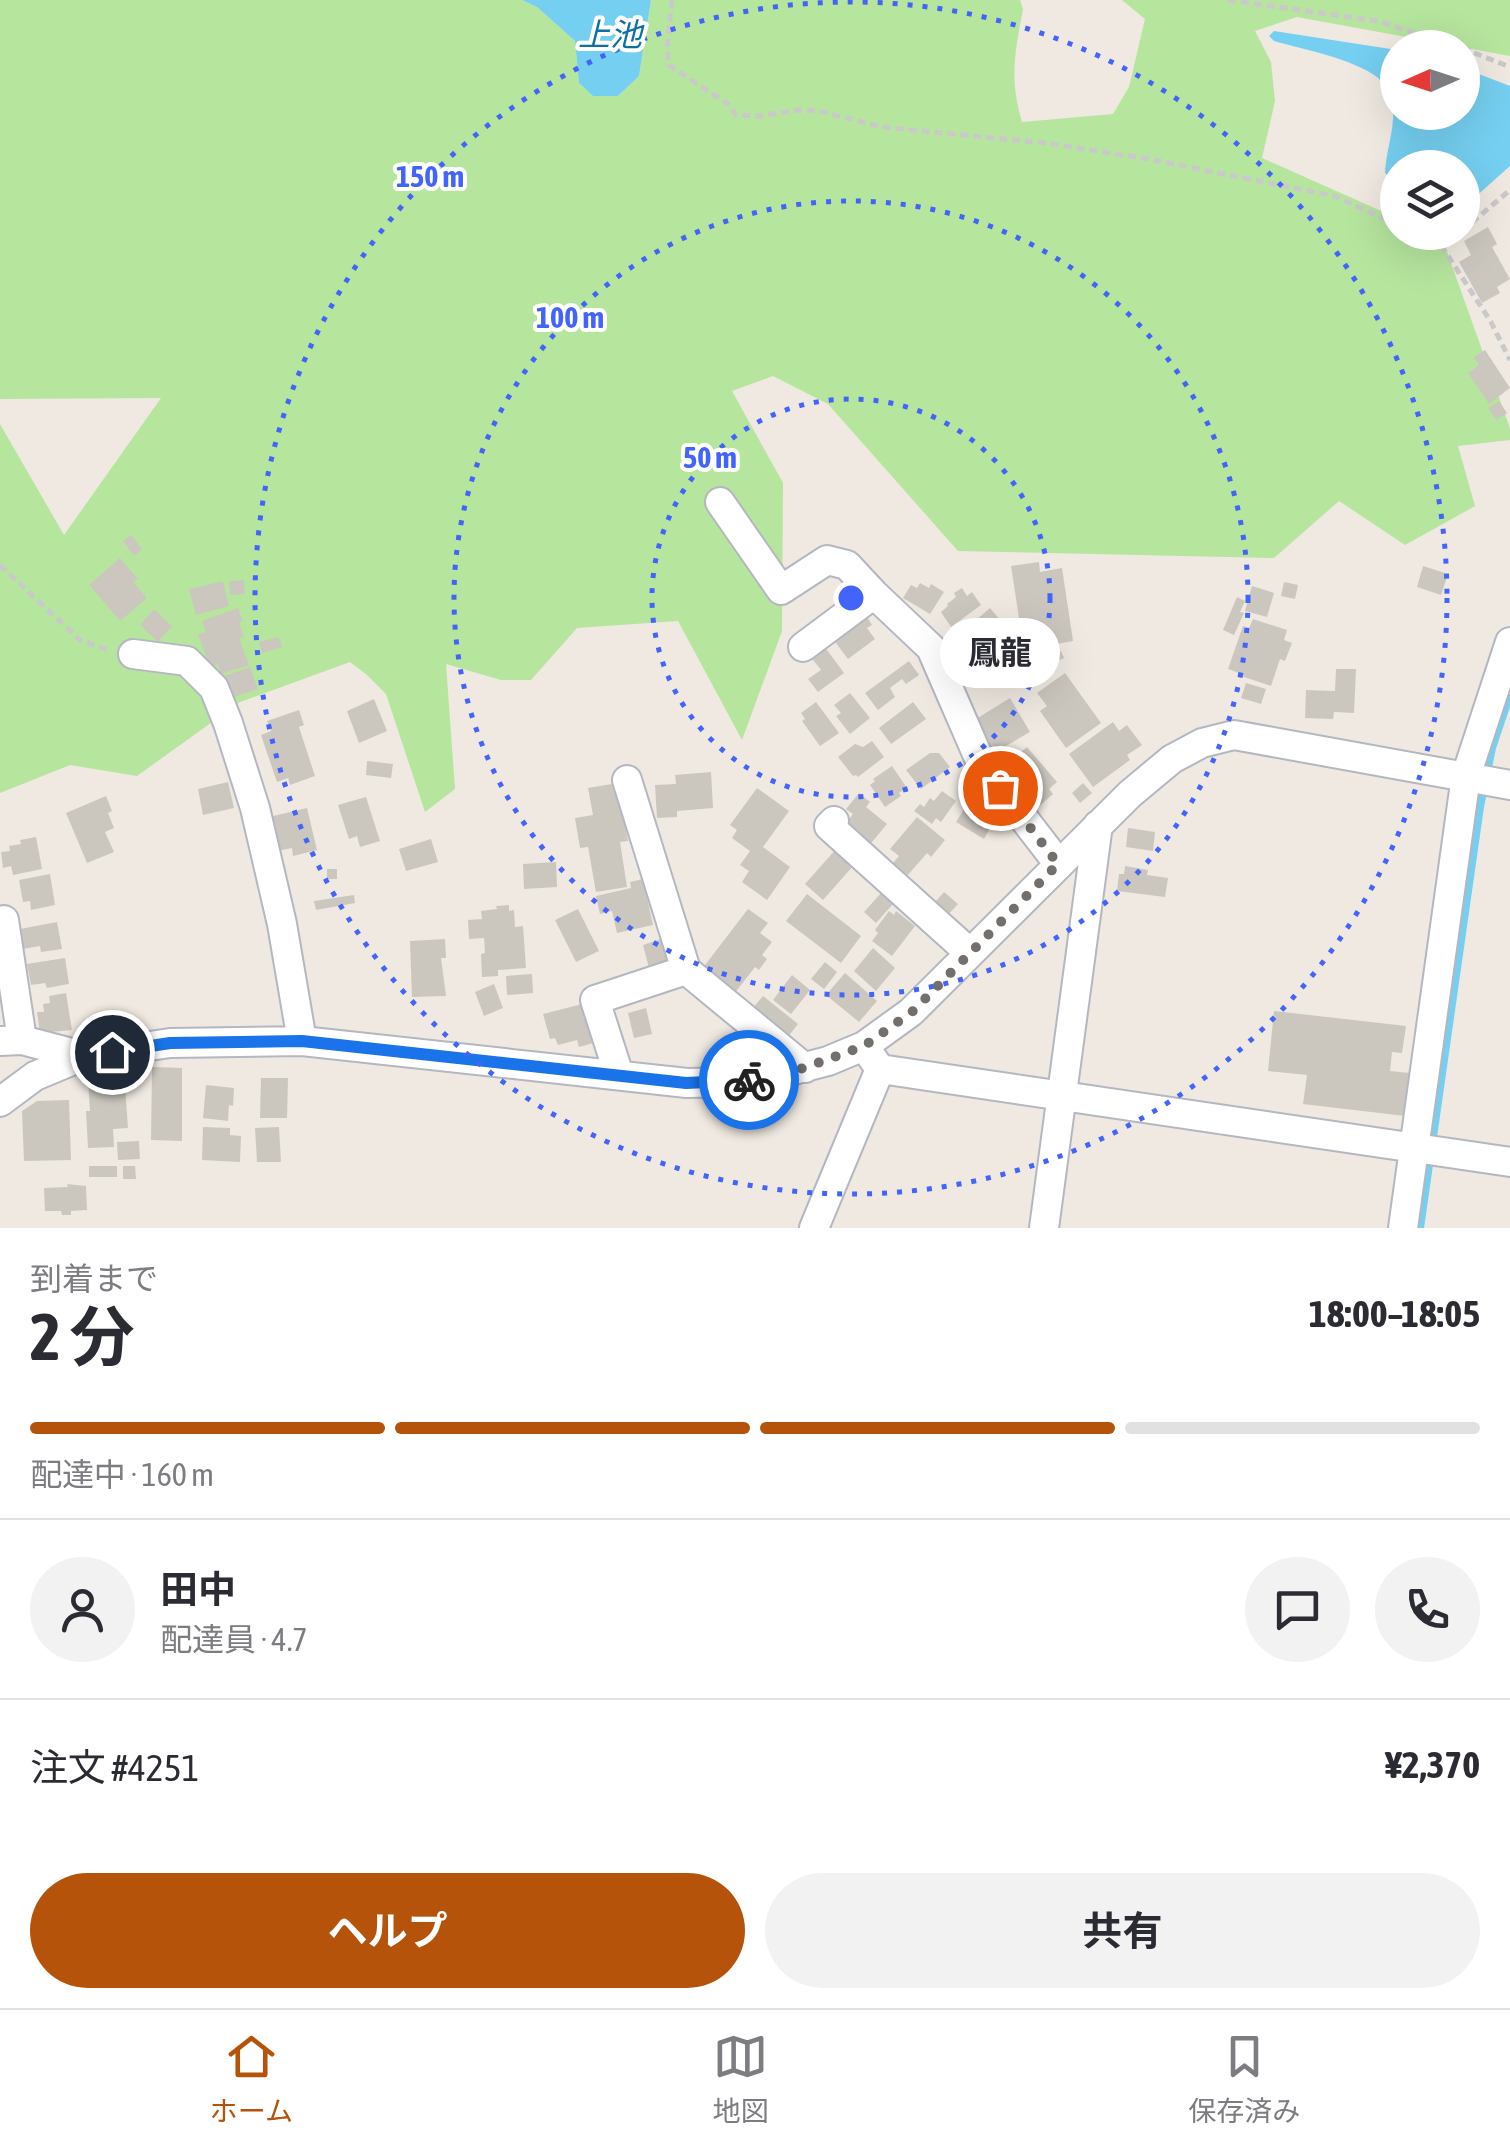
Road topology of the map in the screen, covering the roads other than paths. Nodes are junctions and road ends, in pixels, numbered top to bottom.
1 (720, 502) dead end
2 (874, 594) junction
3 (1510, 642) edge
4 (803, 647) dead end
5 (133, 654) road end
6 (1466, 776) junction
7 (627, 780) dead end
8 (1510, 784) edge
9 (834, 821) dead end
10 (1098, 824) junction
11 (1058, 864) junction
12 (9, 919) edge
13 (970, 953) junction
14 (686, 970) junction
15 (11, 1040) edge
16 (302, 1041) junction
17 (83, 1056) junction
18 (872, 1058) junction
19 (804, 1068) junction
20 (619, 1075) junction
21 (1062, 1095) junction
22 (0, 1102) edge
23 (1414, 1148) junction
24 (1510, 1162) edge
25 (814, 1228) edge
26 (1044, 1228) edge
27 (1403, 1228) edge

1 - 2 street
2 - 4 street
2 - 11 street
3 - 6 street
5 - 16 street
6 - 8 street
6 - 10 street
6 - 23 street
7 - 14 street
9 - 13 street
10 - 11 street
10 - 21 street
11 - 13 street
12 - 15 street
13 - 18 street
14 - 19 street
14 - 20 street
15 - 17 street
16 - 17 street
16 - 20 street
17 - 22 street
18 - 19 street
18 - 21 street
18 - 25 street
19 - 20 street
21 - 23 street
21 - 26 street
23 - 24 street
23 - 27 street

